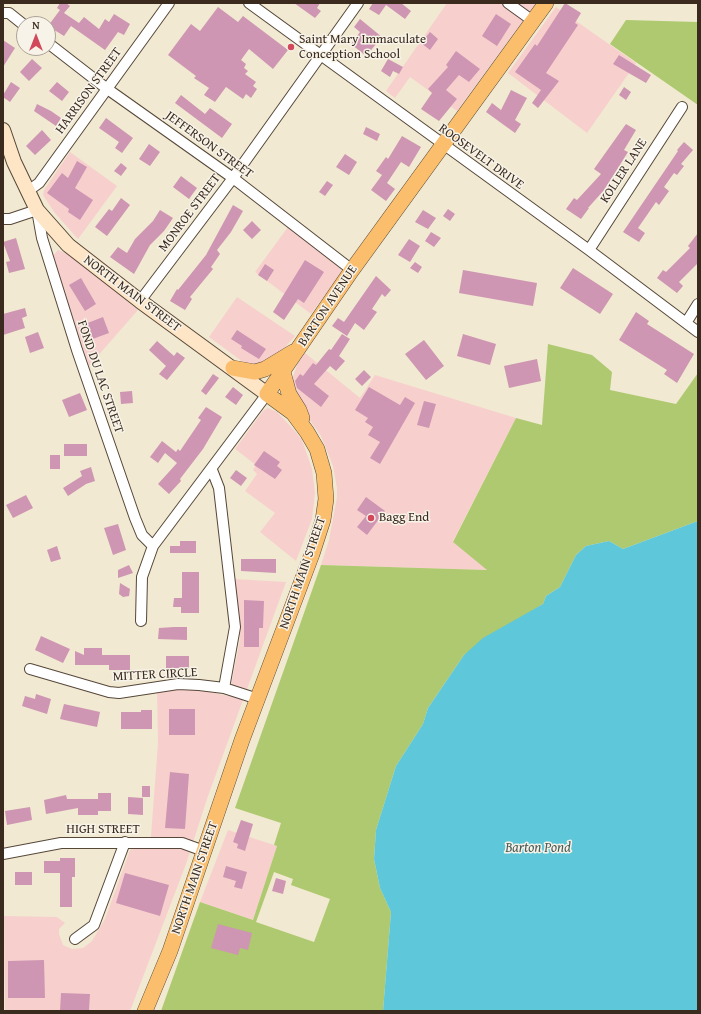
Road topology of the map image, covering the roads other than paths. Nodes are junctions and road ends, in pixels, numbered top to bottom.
1 (169, 3) edge
2 (249, 3) edge
3 (358, 3) edge
4 (508, 3) edge
5 (546, 3) edge
6 (3, 13) edge
7 (16, 19) edge
8 (533, 21) junction
9 (56, 49) edge
10 (320, 56) junction
11 (106, 88) junction
12 (682, 107) dead end
13 (3, 130) edge
14 (442, 145) junction
15 (233, 178) junction
16 (28, 191) junction
17 (37, 210) junction
18 (3, 219) edge
19 (589, 250) junction
20 (352, 270) junction
21 (140, 301) junction
22 (698, 304) edge
23 (686, 322) junction
24 (698, 332) edge
25 (298, 350) junction
26 (233, 368) junction
27 (283, 372) junction
28 (267, 394) junction
29 (307, 432) junction
30 (212, 470) junction
31 (153, 546) junction
32 (141, 621) dead end
33 (30, 669) dead end
34 (224, 688) junction
35 (258, 699) junction
36 (125, 842) junction
37 (204, 851) junction
38 (3, 854) edge
39 (75, 939) dead end
40 (144, 1011) edge

1 - 11 street, HARRISON STREET
2 - 10 street, ROOSEVELT DRIVE
3 - 10 street, MONROE STREET
4 - 8 street
5 - 8 main road, BARTON AVENUE
6 - 7 street
8 - 14 main road, BARTON AVENUE
9 - 11 street, JEFFERSON STREET
10 - 14 street, ROOSEVELT DRIVE
10 - 15 street, MONROE STREET
11 - 15 street, JEFFERSON STREET
11 - 16 street, HARRISON STREET
12 - 19 street, KOLLER LANE
13 - 16 main road, NORTH MAIN STREET
14 - 19 street, ROOSEVELT DRIVE
14 - 20 main road, BARTON AVENUE
15 - 20 street, JEFFERSON STREET
15 - 21 street, MONROE STREET
16 - 17 main road, NORTH MAIN STREET
17 - 18 street
17 - 21 main road, NORTH MAIN STREET
17 - 31 street, FOND DU LAC STREET
19 - 23 street, ROOSEVELT DRIVE
20 - 25 main road, BARTON AVENUE
21 - 26 main road, NORTH MAIN STREET
22 - 23 street
23 - 24 street, ROOSEVELT DRIVE
25 - 26 main road
25 - 27 main road, BARTON AVENUE
26 - 28 main road, NORTH MAIN STREET
27 - 28 main road, BARTON AVENUE
27 - 29 main road
28 - 29 main road, NORTH MAIN STREET
28 - 30 street, BARTON AVENUE
29 - 35 main road, NORTH MAIN STREET
30 - 31 street, BARTON AVENUE
30 - 34 street
31 - 32 street, BARTON AVENUE
33 - 34 street, MITTER CIRCLE
34 - 35 street, MITTER CIRCLE
35 - 37 main road, NORTH MAIN STREET
36 - 37 street, HIGH STREET
36 - 38 street, HIGH STREET
36 - 39 street
37 - 40 main road, NORTH MAIN STREET

